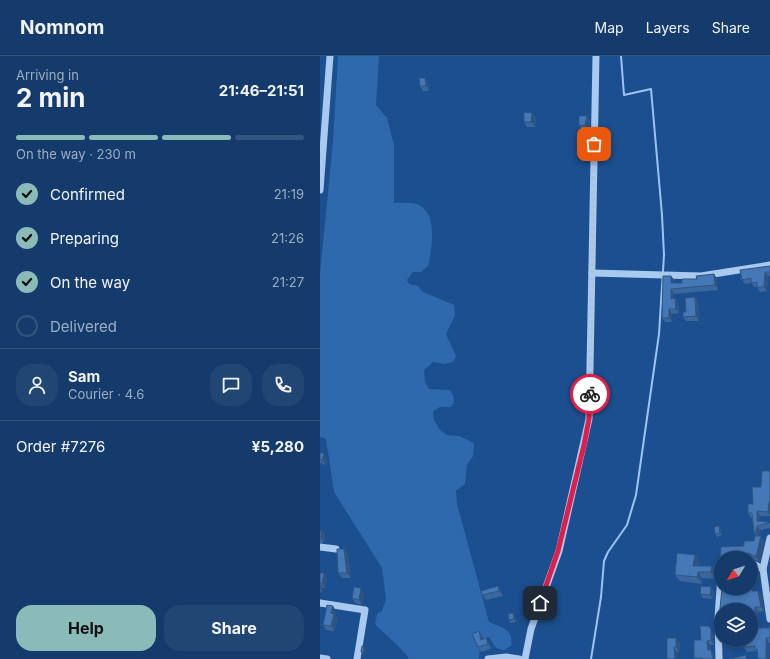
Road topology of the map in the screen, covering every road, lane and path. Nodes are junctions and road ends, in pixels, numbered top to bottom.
1 (330, 56) edge
2 (596, 56) edge
3 (320, 190) edge
4 (770, 265) edge
5 (592, 273) junction
6 (770, 538) edge
7 (320, 547) edge
8 (336, 549) edge
9 (758, 566) edge
10 (763, 569) junction
11 (769, 592) edge
12 (720, 595) edge
13 (320, 603) edge
14 (770, 619) edge
15 (320, 658) edge
16 (327, 659) edge
17 (357, 659) edge
18 (488, 659) edge
19 (519, 659) edge
20 (524, 659) edge
21 (719, 659) edge

1 - 3 street
2 - 5 street
4 - 5 street
5 - 20 street
6 - 10 street
7 - 8 street
9 - 10 street
10 - 11 street
11 - 14 street
12 - 21 street
13 - 17 street
15 - 16 street
18 - 19 street

